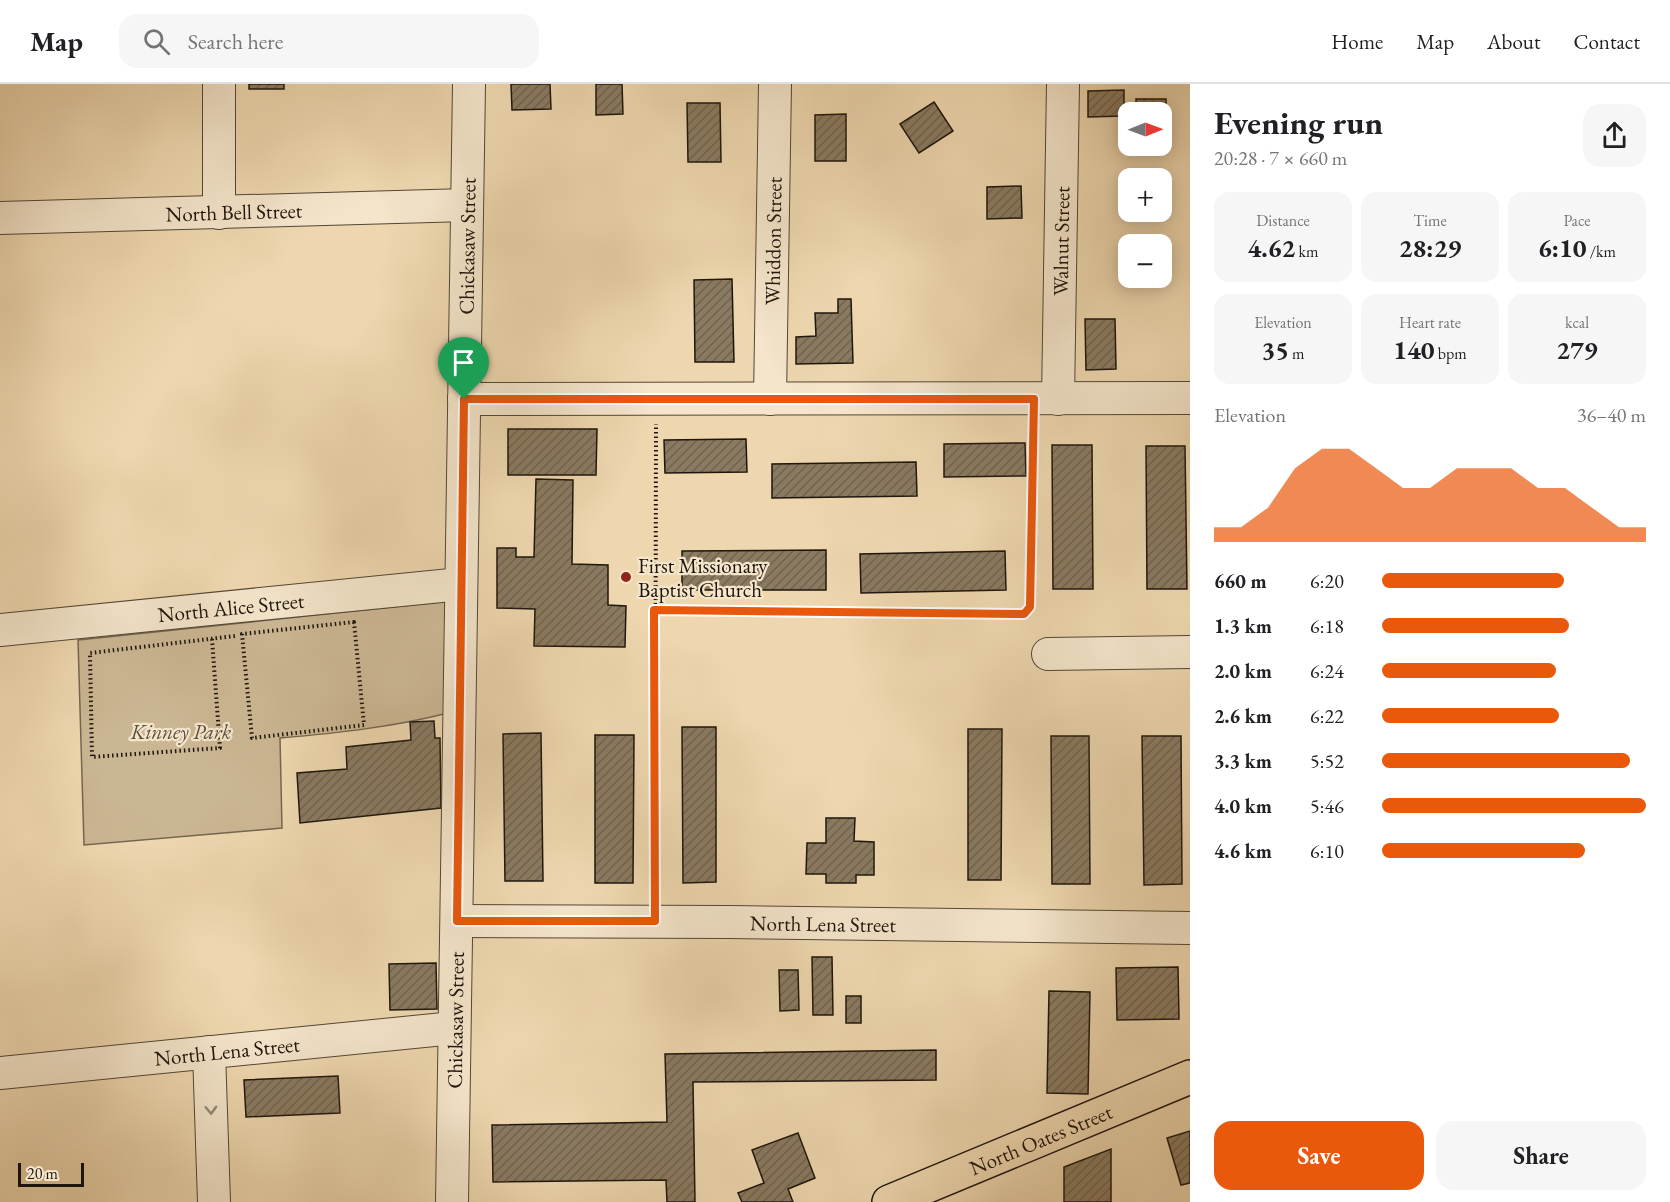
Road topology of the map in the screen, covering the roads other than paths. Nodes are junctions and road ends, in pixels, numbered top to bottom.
1 (219, 84) edge
2 (469, 84) edge
3 (775, 84) edge
4 (1063, 84) edge
5 (467, 205) junction
6 (219, 213) junction
7 (0, 218) edge
8 (1190, 398) edge
9 (464, 399) junction
10 (770, 399) junction
11 (1046, 399) junction
12 (461, 584) junction
13 (0, 630) edge
14 (1190, 652) edge
15 (1048, 654) dead end
16 (457, 921) junction
17 (1190, 928) edge
18 (454, 1028) junction
19 (209, 1052) junction
20 (0, 1073) edge
21 (1190, 1077) edge
22 (213, 1202) edge
23 (452, 1202) edge
24 (889, 1202) edge

1 - 6 street
2 - 5 street, Chickasaw Street
3 - 10 street, Whiddon Street
4 - 11 street, Walnut Street
5 - 6 street, North Bell Street
5 - 9 street, Chickasaw Street
6 - 7 street, North Bell Street
8 - 11 street
9 - 10 street
9 - 12 street, Chickasaw Street
10 - 11 street
12 - 13 street, North Alice Street
12 - 16 street, Chickasaw Street
14 - 15 street
16 - 17 street, North Lena Street
16 - 18 street, Chickasaw Street
18 - 19 street, North Lena Street
18 - 23 street, Chickasaw Street
19 - 20 street, North Lena Street
19 -> 22 street
21 - 24 main road, North Oates Street

